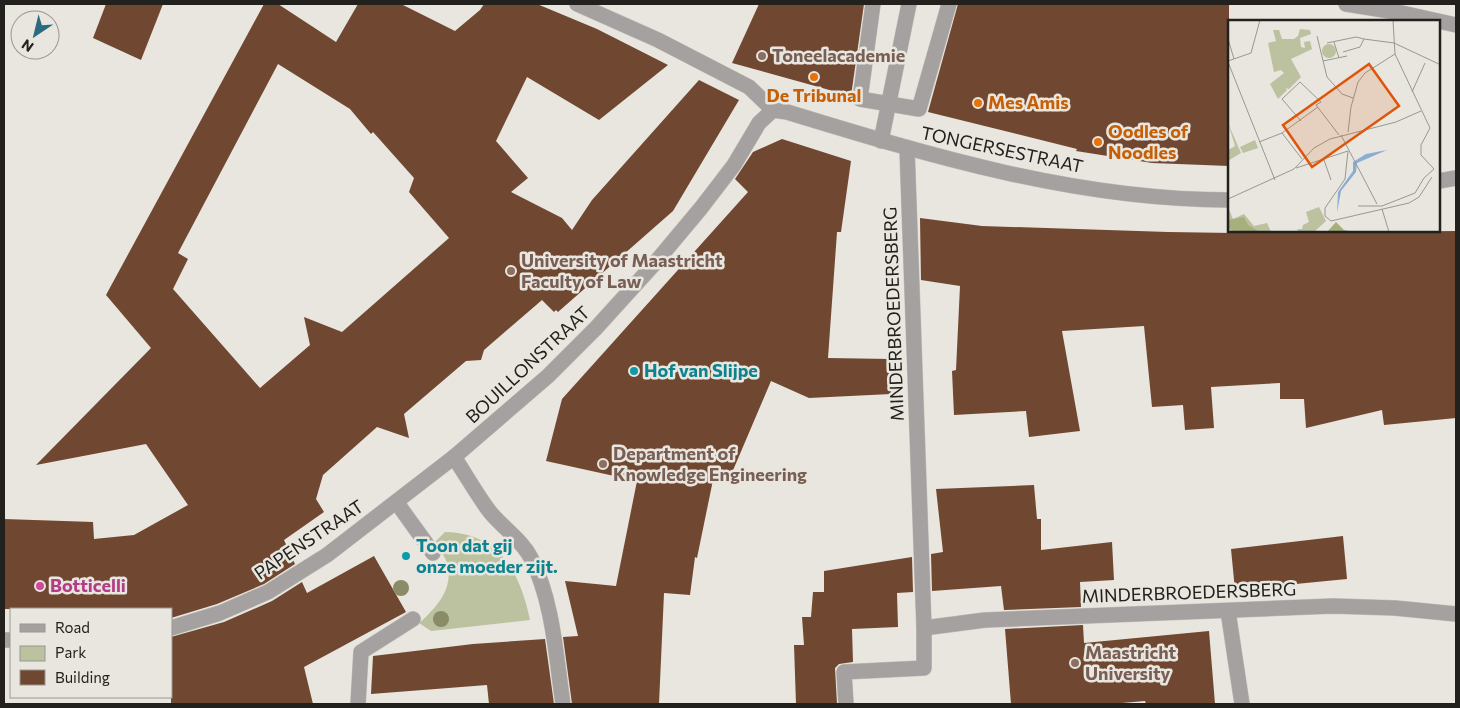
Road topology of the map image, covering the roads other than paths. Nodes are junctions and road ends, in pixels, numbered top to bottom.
1 (577, 4) edge
2 (874, 4) edge
3 (909, 4) edge
4 (949, 4) edge
5 (1346, 4) edge
6 (1435, 20) edge
7 (1440, 21) edge
8 (1456, 25) edge
9 (888, 104) junction
10 (773, 110) junction
11 (882, 141) junction
12 (907, 148) junction
13 (1456, 178) edge
14 (1440, 181) edge
15 (1228, 200) edge
16 (454, 457) junction
17 (397, 503) junction
18 (433, 553) dead end
19 (1228, 611) junction
20 (1456, 614) edge
21 (413, 619) dead end
22 (172, 628) edge
23 (924, 628) junction
24 (358, 704) edge
25 (563, 704) edge
26 (846, 704) edge
27 (1242, 704) edge

1 - 10 street
2 - 9 street
3 - 9 street
4 - 9 street
5 - 6 street
7 - 8 street
9 - 11 street
10 - 11 street, TONGERSESTRAAT
10 - 16 street, BOUILLONSTRAAT
11 - 12 street, TONGERSESTRAAT
12 - 15 street, TONGERSESTRAAT
12 - 23 street, MINDERBROEDERSBERG
13 - 14 street
16 - 17 street, PAPENSTRAAT
16 - 25 street
17 - 18 street
17 - 22 street, PAPENSTRAAT
19 - 20 street, MINDERBROEDERSBERG
19 - 23 street, MINDERBROEDERSBERG
19 - 27 street
21 - 24 street
23 - 26 street, MINDERBROEDERSBERG

